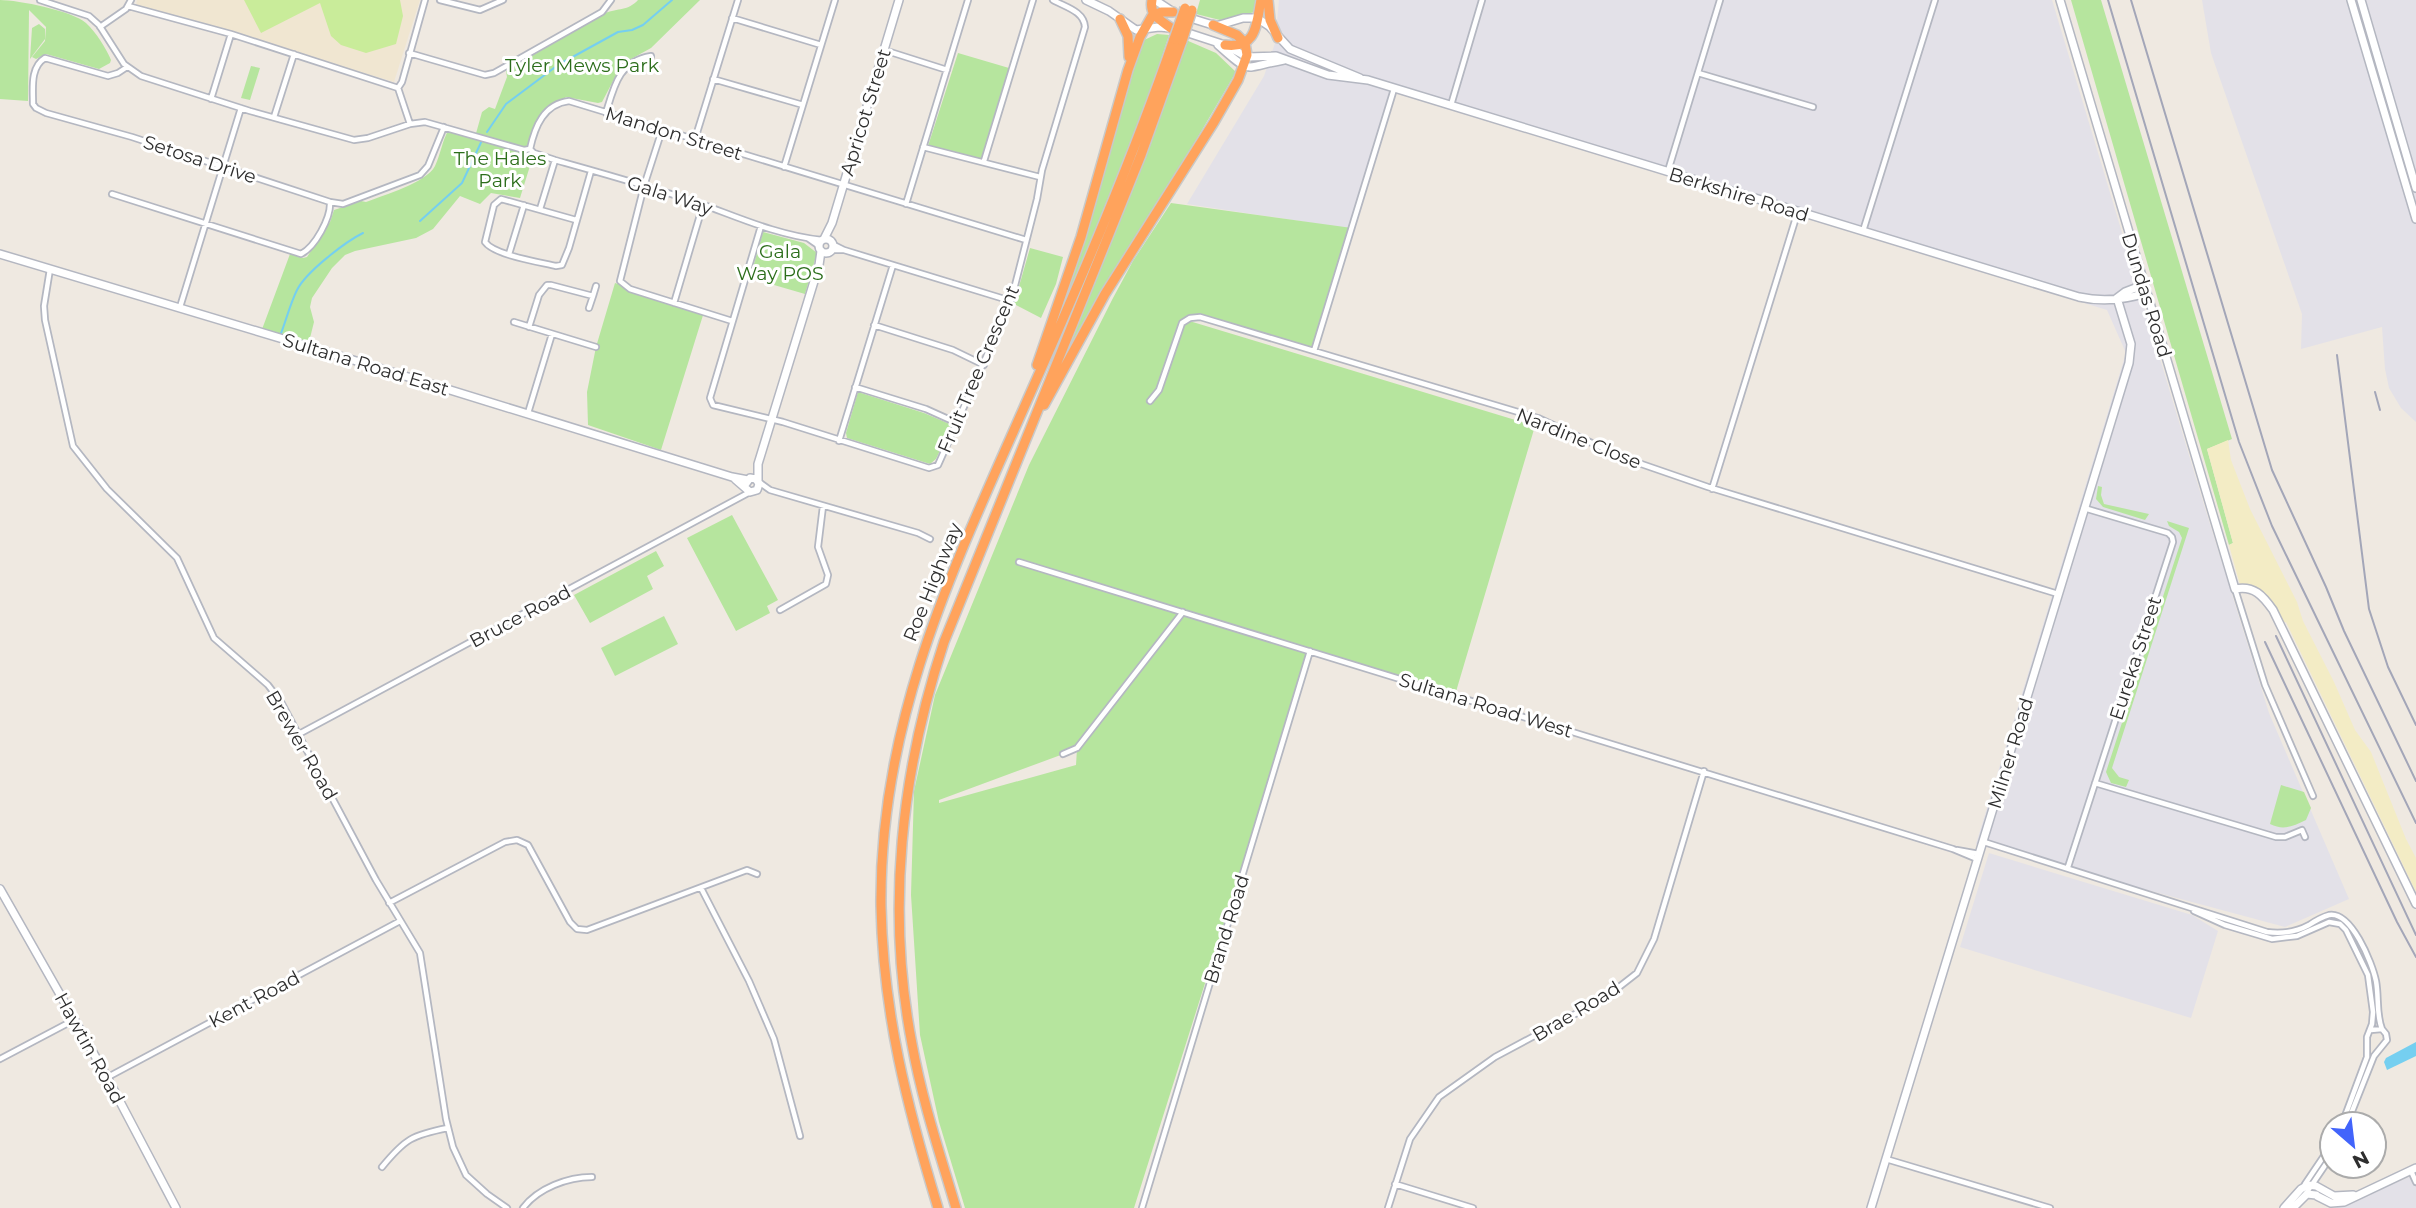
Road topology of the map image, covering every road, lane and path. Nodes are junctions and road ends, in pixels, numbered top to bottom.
1 (40, 0) edge
2 (131, 0) edge
3 (425, 0) edge
4 (440, 0) edge
5 (503, 0) edge
6 (611, 0) edge
7 (738, 0) edge
8 (835, 0) edge
9 (898, 0) edge
10 (968, 0) edge
11 (1033, 0) edge
12 (1053, 0) edge
13 (1086, 0) edge
14 (1153, 0) edge
15 (1261, 0) edge
16 (1268, 0) edge
17 (1482, 0) edge
18 (1720, 0) edge
19 (1935, 0) edge
20 (2060, 0) edge
21 (2351, 0) edge
22 (2361, 0) edge
23 (1190, 4) edge
24 (128, 6) junction
25 (1172, 12) junction
26 (1154, 15) junction
27 (732, 18) junction
28 (1257, 18) junction
29 (1120, 19) junction
30 (1213, 25) junction
31 (100, 26) junction
32 (1171, 28) junction
33 (1143, 30) junction
34 (231, 34) junction
35 (1278, 38) junction
36 (1178, 40) junction
37 (1211, 40) junction
38 (821, 44) junction
39 (1245, 44) junction
40 (2374, 44) junction
41 (1225, 45) junction
42 (2365, 47) junction
43 (884, 50) junction
44 (409, 53) junction
45 (294, 54) junction
46 (651, 56) dead end
47 (1284, 59) junction
48 (1247, 64) junction
49 (126, 66) junction
50 (947, 70) junction
51 (1128, 70) junction
52 (1698, 73) junction
53 (713, 79) junction
54 (1364, 80) junction
55 (398, 88) junction
56 (1394, 88) junction
57 (211, 99) junction
58 (803, 105) junction
59 (1451, 105) junction
60 (1813, 107) dead end
61 (241, 108) junction
62 (606, 113) junction
63 (274, 117) junction
64 (410, 124) junction
65 (444, 127) junction
66 (662, 130) junction
67 (695, 139) junction
68 (923, 147) junction
69 (531, 150) junction
70 (555, 160) junction
71 (984, 161) junction
72 (223, 166) junction
73 (784, 167) junction
74 (592, 171) junction
75 (1668, 172) junction
76 (1040, 177) junction
77 (844, 184) junction
78 (645, 186) junction
79 (2416, 188) edge
80 (112, 194) dead end
81 (330, 202) junction
82 (524, 204) junction
83 (906, 204) junction
84 (703, 205) junction
85 (540, 209) junction
86 (1798, 211) junction
87 (2416, 219) edge
88 (576, 220) junction
89 (205, 223) junction
90 (761, 226) junction
91 (1863, 232) junction
92 (1026, 240) junction
93 (826, 245) junction
94 (0, 254) edge
95 (509, 254) junction
96 (893, 264) junction
97 (50, 269) junction
98 (596, 286) dead end
99 (2145, 289) junction
100 (593, 296) junction
101 (2117, 298) junction
102 (1011, 301) junction
103 (674, 303) junction
104 (180, 307) junction
105 (589, 308) dead end
106 (732, 321) junction
107 (514, 322) dead end
108 (874, 325) junction
109 (529, 327) junction
110 (552, 334) junction
111 (596, 346) dead end
112 (1314, 351) junction
113 (984, 365) junction
114 (855, 387) junction
115 (1150, 401) dead end
116 (527, 414) junction
117 (1020, 417) junction
118 (771, 421) junction
119 (957, 423) junction
120 (1026, 437) junction
121 (839, 441) junction
122 (751, 484) junction
123 (1712, 489) junction
124 (823, 506) junction
125 (2084, 508) junction
126 (930, 539) dead end
127 (1018, 562) dead end
128 (2235, 589) junction
129 (2058, 594) junction
130 (780, 610) dead end
131 (1183, 612) junction
132 (1310, 651) junction
133 (299, 734) junction
134 (1063, 754) dead end
135 (1704, 771) junction
136 (2095, 783) junction
137 (2313, 796) dead end
138 (2300, 824) dead end
139 (2302, 830) junction
140 (2305, 837) dead end
141 (1983, 841) junction
142 (1978, 856) junction
143 (2068, 867) junction
144 (757, 874) dead end
145 (701, 888) junction
146 (0, 889) edge
147 (389, 903) junction
148 (2181, 904) junction
149 (2416, 904) edge
150 (400, 921) junction
151 (75, 1019) junction
152 (2382, 1029) junction
153 (2369, 1032) junction
154 (2368, 1042) junction
155 (2382, 1047) junction
156 (0, 1059) edge
157 (107, 1077) junction
158 (2347, 1110) edge
159 (2353, 1110) edge
160 (448, 1128) junction
161 (800, 1136) dead end
162 (1886, 1159) junction
163 (382, 1167) dead end
164 (2414, 1169) edge
165 (2318, 1175) edge
166 (592, 1177) dead end
167 (2318, 1178) edge
168 (2416, 1182) edge
169 (1395, 1184) junction
170 (2312, 1188) junction
171 (176, 1208) edge
172 (507, 1208) edge
173 (523, 1208) edge
174 (938, 1208) edge
175 (956, 1208) edge
176 (1142, 1208) edge
177 (1388, 1208) edge
178 (1473, 1208) edge
179 (1871, 1208) edge
180 (2050, 1208) edge
181 (2284, 1208) edge
182 (2293, 1208) edge

1 - 31 street
2 - 24 street
3 - 44 street
4 - 5 street
6 - 44 street
7 - 27 street
8 - 38 street
9 - 43 main road, Apricot Street
10 - 50 street
11 - 71 street
12 - 76 street, Fruit Tree Crescent
13 - 29 main road, Berkshire Road
14 - 25 main road
14 - 26 highway
15 - 28 highway
16 - 35 highway
17 - 59 street
18 - 52 street
19 - 91 street
20 - 99 main road, Dundas Road
21 - 42 main road
22 - 40 main road
23 - 36 highway, Roe Highway, bridge
24 - 31 street
24 - 34 street
25 - 26 highway
25 - 30 main road
26 - 32 highway
26 - 33 highway
27 - 38 street
27 - 53 street
28 - 30 main road
28 - 35 main road, Berkshire Road
28 - 39 highway
29 - 33 main road, Berkshire Road
29 - 51 highway
30 - 39 highway
31 - 49 street
32 - 33 main road, Berkshire Road
32 - 37 main road, Berkshire Road
33 - 51 highway
34 - 45 street
34 - 57 street
35 - 54 main road, Berkshire Road
36 - 117 highway, Roe Highway
36 - 120 highway, Roe Highway
37 - 41 main road, Berkshire Road
37 - 48 main road, Berkshire Road
38 - 58 street
39 - 41 highway
39 - 48 highway
40 - 42 main road
40 - 79 main road
41 - 48 main road, Berkshire Road
42 - 87 main road
43 - 50 street
43 - 77 main road, Apricot Street
44 - 55 street
45 - 55 street
45 - 63 street
46 - 62 street
47 - 48 main road
47 - 48 main road, Berkshire Road
47 - 54 main road, Berkshire Road
48 - 120 highway
49 - 57 street
49 - 72 street, Setosa Drive
50 - 68 street
51 - 117 highway
52 - 60 street
52 - 75 street
53 - 58 street
53 - 67 street
54 - 56 main road, Berkshire Road
55 - 64 street
56 - 59 main road, Berkshire Road
56 - 112 street
57 - 61 street
58 - 73 street
59 - 75 main road, Berkshire Road
61 - 63 street
61 - 72 street
62 - 66 street, Mandon Street
62 - 69 street, Mandon Street
63 - 64 street
64 - 65 street, Gala Way
65 - 69 street, Gala Way
65 - 81 street, Setosa Drive
66 - 67 street, Mandon Street
66 - 78 street
67 - 73 street, Mandon Street
68 - 71 street
68 - 83 street
69 - 70 street, Gala Way
70 - 74 street, Gala Way
70 - 85 street
71 - 76 street
72 - 81 street, Setosa Drive
72 - 89 street
73 - 77 street, Mandon Street
74 - 78 street, Gala Way
74 - 88 street
75 - 86 main road, Berkshire Road
76 - 92 street, Fruit Tree Crescent
77 - 83 street, Mandon Street
77 - 93 main road, Apricot Street
78 - 84 street, Gala Way
78 - 103 street
80 - 89 street
81 - 89 street
82 - 85 street
82 - 95 street
82 - 95 street
83 - 92 street, Mandon Street
84 - 90 street, Gala Way
84 - 103 street
85 - 88 street
86 - 91 main road, Berkshire Road
86 - 123 street
88 - 95 street
89 - 104 street
90 - 93 street, Gala Way
90 - 106 street
91 - 101 main road, Berkshire Road
92 - 102 street, Fruit Tree Crescent
93 - 96 street, Gala Way
93 - 118 main road, Apricot Street
94 - 97 main road, Sultana Road East
96 - 102 street, Gala Way
96 - 108 street
97 - 104 main road, Sultana Road East
97 - 133 street, Brewer Road
98 - 100 street
99 - 101 main road, Berkshire Road
99 - 128 main road, Dundas Road
100 - 105 street
100 - 109 street
101 - 125 main road, Milner Road
102 - 113 street, Fruit Tree Crescent
103 - 106 street
104 - 116 main road, Sultana Road East
106 - 118 street, Fruit Tree Crescent
107 - 109 street
108 - 113 street
108 - 114 street
109 - 110 street
110 - 111 street
110 - 116 street
112 - 115 street, Nardine Close
112 - 123 street, Nardine Close
113 - 119 street, Fruit Tree Crescent
114 - 119 street
114 - 121 street
116 - 122 main road, Sultana Road East
117 - 174 highway, Roe Highway
118 - 121 street, Fruit Tree Crescent
118 - 122 main road, Apricot Street
119 - 121 street, Fruit Tree Crescent
120 - 175 highway, Roe Highway
122 - 124 street, Sultana Road East
122 - 133 street, Bruce Road
123 - 129 street, Nardine Close
124 - 126 street, Sultana Road East
124 - 130 street
125 - 129 main road, Milner Road
125 - 136 street, Eureka Street
127 - 131 street, Sultana Road West
128 - 137 street, Dundas Road
128 - 149 main road
129 - 141 main road, Milner Road
131 - 132 street, Sultana Road West
131 - 134 street
132 - 135 street, Sultana Road West
132 - 176 street, Brand Road
133 - 147 street, Brewer Road
135 - 142 street, Sultana Road West
135 - 169 street, Brae Road
136 - 139 street
136 - 143 street, Eureka Street
138 - 139 street
139 - 140 street
141 - 142 main road, Milner Road
141 - 143 street
142 - 162 main road, Milner Road
143 - 148 street
144 - 145 street
145 - 147 street
145 - 161 street
146 - 151 main road, Hawtin Road
147 - 150 street, Brewer Road
148 - 152 street
148 - 153 street
150 - 157 street, Kent Road
150 - 160 street, Brewer Road
151 - 156 street
151 - 157 main road, Hawtin Road
152 - 153 street
152 - 155 street
153 - 154 street
154 - 155 street
154 - 158 street
155 - 159 street
157 - 171 main road, Hawtin Road
160 - 163 street
160 - 172 street, Brewer Road
162 - 179 main road, Milner Road
162 - 180 street
164 - 168 street
164 - 170 main road
165 - 170 street
166 - 173 street
167 - 170 street
169 - 177 street, Brae Road
169 - 178 street
170 - 181 main road
170 - 182 main road

